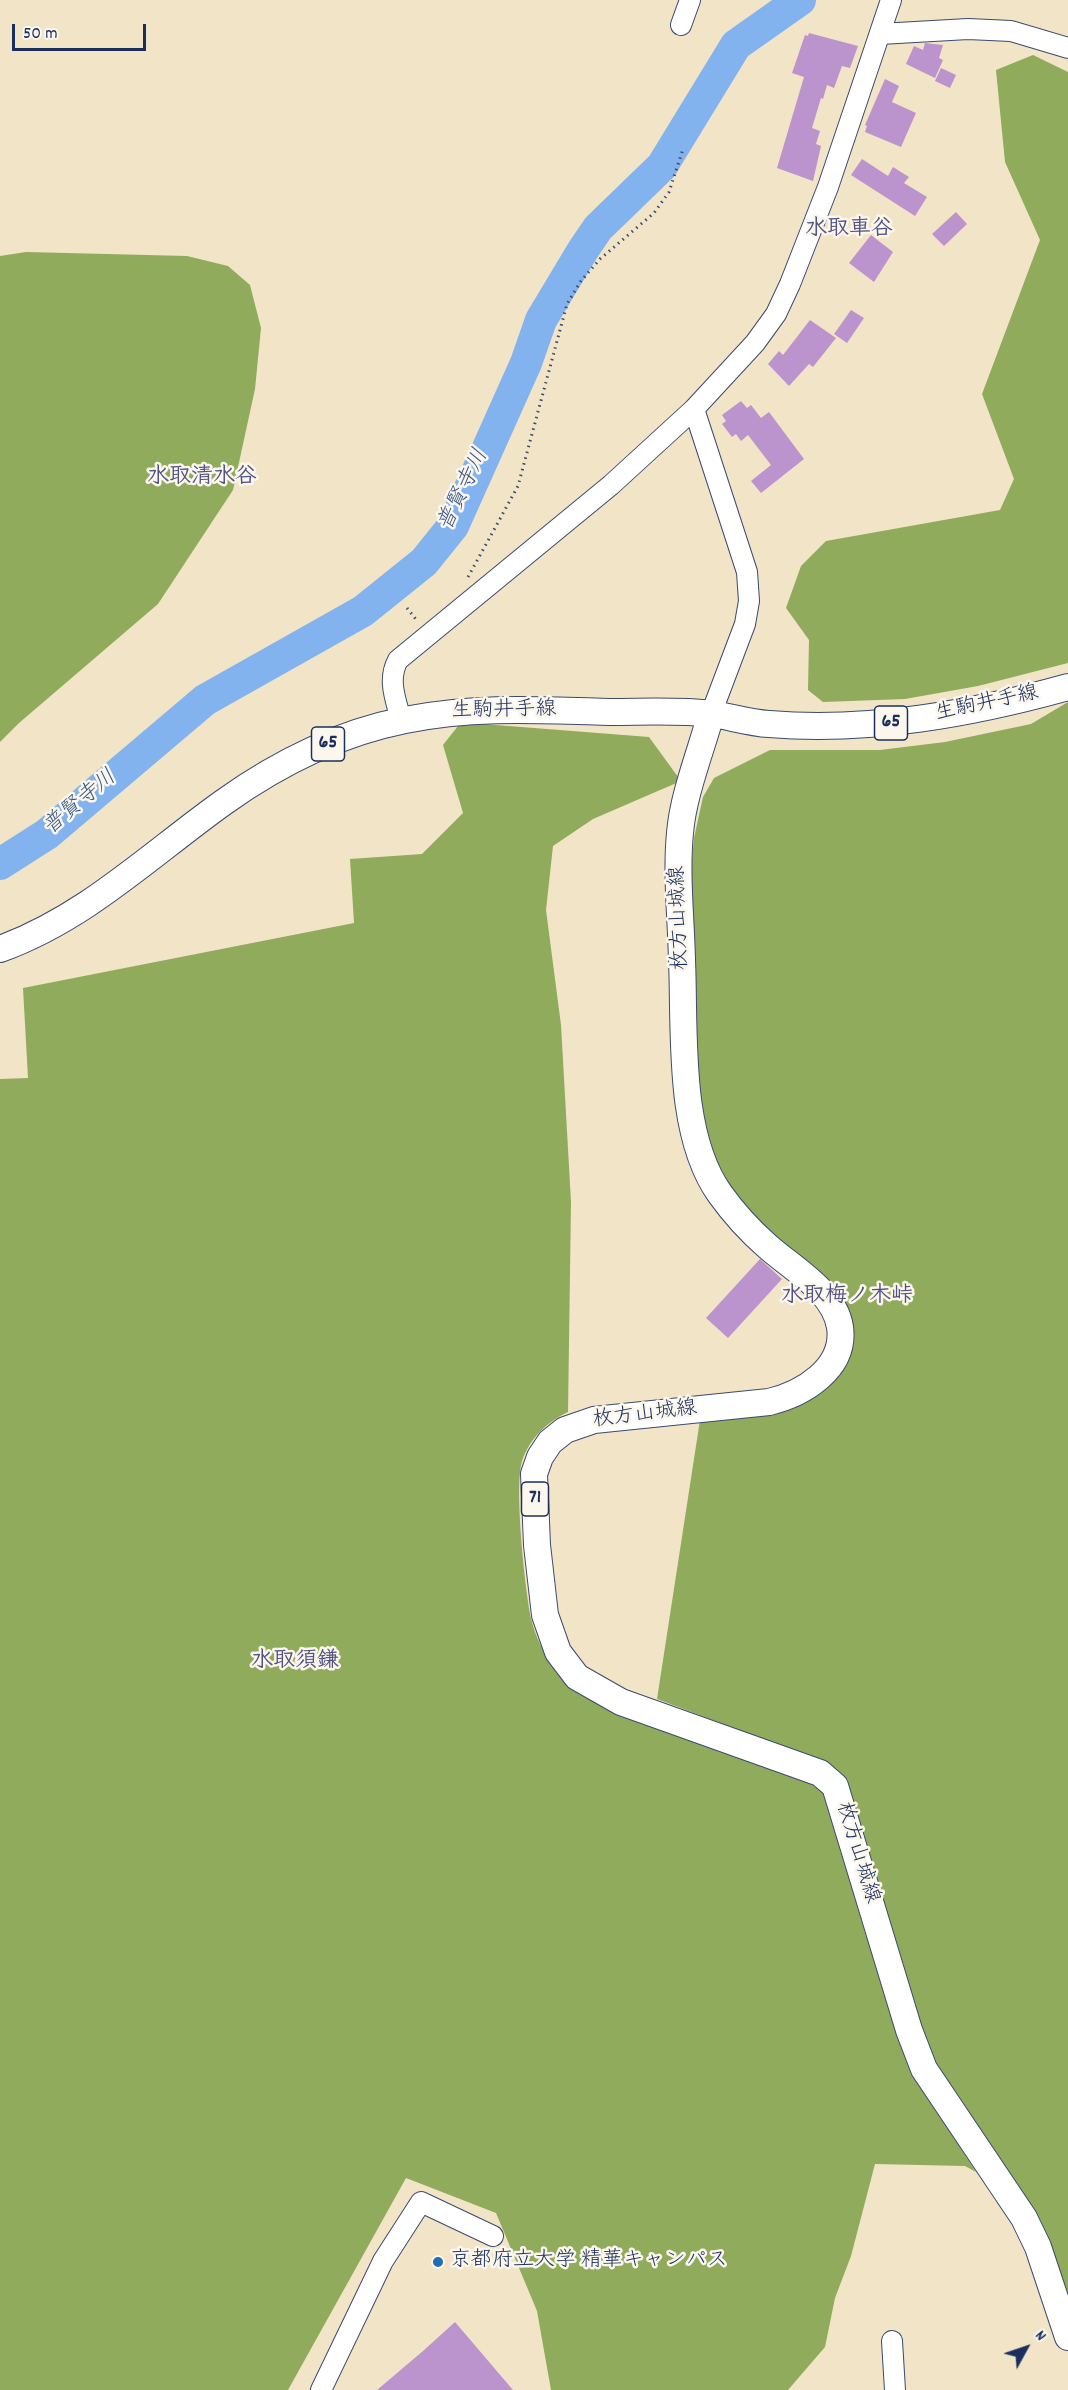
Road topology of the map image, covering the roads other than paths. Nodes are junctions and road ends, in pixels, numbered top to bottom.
1 (690, 0) edge
2 (891, 0) edge
3 (681, 25) dead end
4 (880, 34) junction
5 (1068, 48) edge
6 (694, 409) junction
7 (1068, 687) edge
8 (711, 714) junction
9 (401, 720) junction
10 (0, 949) edge
11 (493, 2236) dead end
12 (1068, 2337) edge
13 (892, 2341) dead end
14 (321, 2390) edge
15 (895, 2390) edge

1 - 3 street
2 - 4 street
4 - 5 street
4 - 6 street
6 - 8 street
6 - 9 street
7 - 8 main road, 生駒井手線 / 65
8 - 9 main road, 生駒井手線 / 65
8 - 12 main road, 枚方山城線 / 71
9 - 10 main road, 生駒井手線 / 65
11 - 14 street
13 - 15 street

